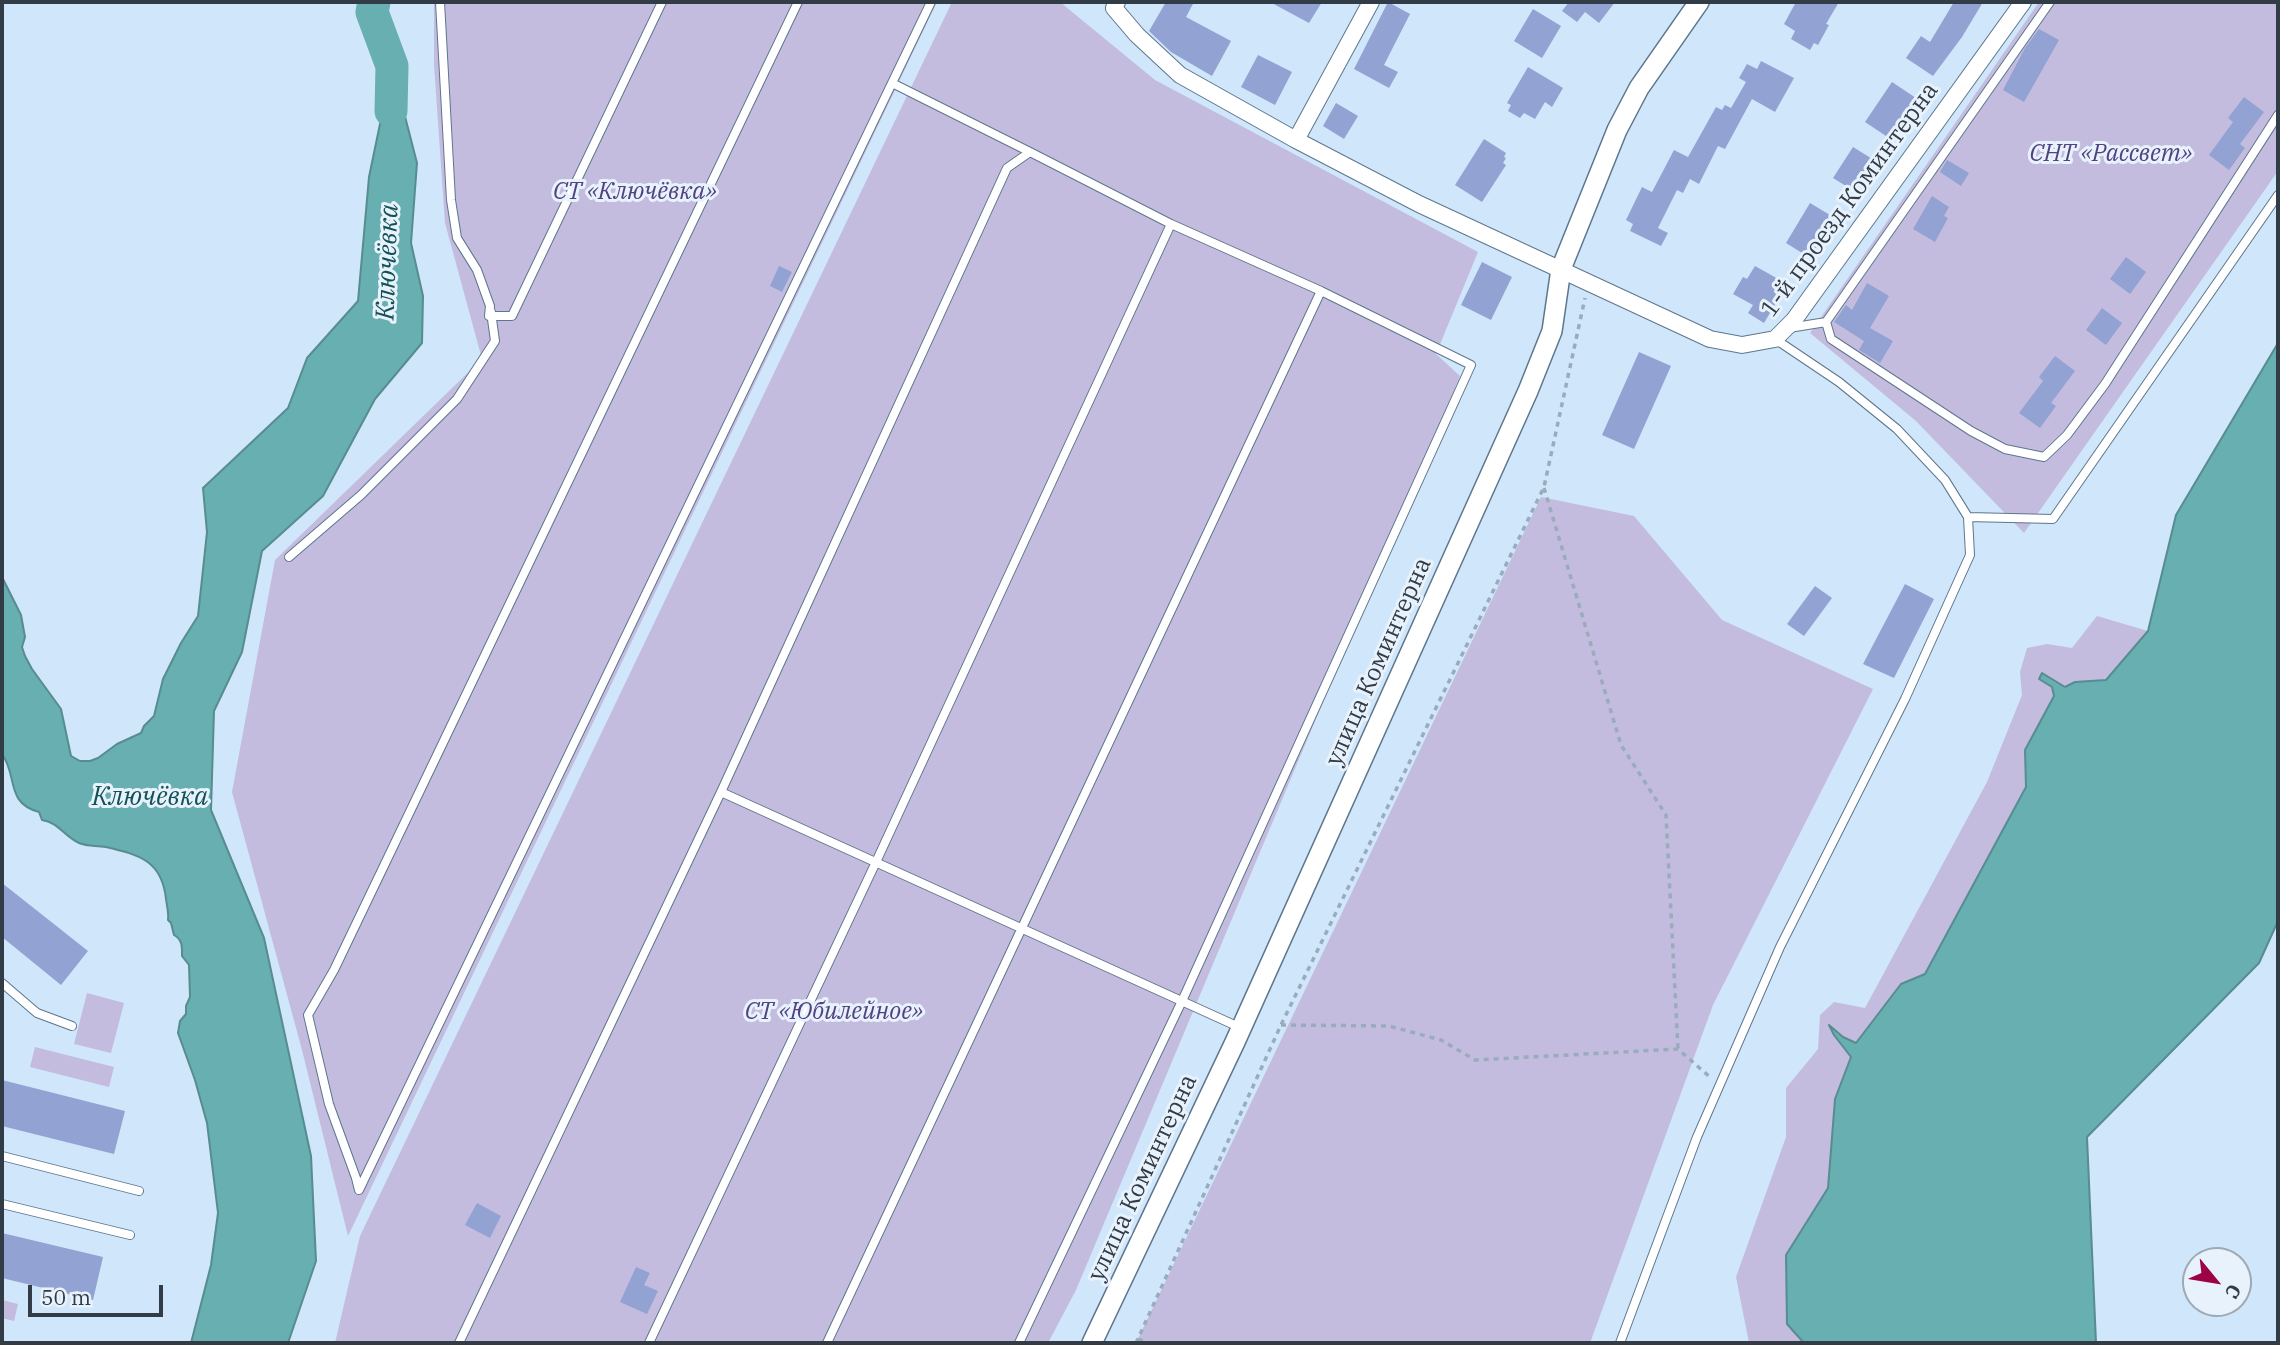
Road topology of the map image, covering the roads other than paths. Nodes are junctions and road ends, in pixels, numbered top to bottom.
1 (440, 2) edge
2 (662, 2) edge
3 (798, 2) edge
4 (931, 2) edge
5 (1371, 2) edge
6 (1699, 2) edge
7 (2023, 2) edge
8 (2050, 2) edge
9 (1112, 4) edge
10 (892, 83) junction
11 (2278, 115) edge
12 (1296, 140) junction
13 (1030, 152) junction
14 (2278, 195) edge
15 (1171, 224) junction
16 (1560, 269) junction
17 (1321, 291) junction
18 (491, 316) junction
19 (1826, 322) junction
20 (1780, 334) junction
21 (1968, 517) junction
22 (289, 558) dead end
23 (721, 792) junction
24 (876, 862) junction
25 (1023, 929) junction
26 (2, 983) edge
27 (1182, 1001) junction
28 (72, 1026) dead end
29 (1241, 1028) junction
30 (2, 1156) edge
31 (138, 1191) dead end
32 (2, 1204) edge
33 (130, 1235) dead end
34 (459, 1343) edge
35 (649, 1343) edge
36 (827, 1343) edge
37 (1018, 1343) edge
38 (1092, 1343) edge
39 (1620, 1343) edge

1 - 18 lane
2 - 18 lane
3 - 10 lane
4 - 10 lane
5 - 12 street
6 - 16 street, улица Коминтерна
7 - 20 street, 1-й проезд Коминтерна
8 - 19 lane
9 - 12 street, 1-й проезд Коминтерна
10 - 13 lane
11 - 19 lane
12 - 16 street, 1-й проезд Коминтерна
13 - 15 lane
13 - 23 lane
14 - 21 lane
15 - 17 lane
15 - 24 lane
16 - 20 street, 1-й проезд Коминтерна
16 - 29 street, улица Коминтерна
17 - 25 lane
17 - 27 lane
18 - 22 lane
19 - 20 lane
20 - 21 lane
21 - 39 lane
23 - 24 lane
23 - 34 lane
24 - 25 lane
24 - 35 lane
25 - 27 lane
25 - 36 lane
26 - 28 lane
27 - 29 lane
27 - 37 lane
29 - 38 street, улица Коминтерна
30 - 31 lane
32 - 33 lane

